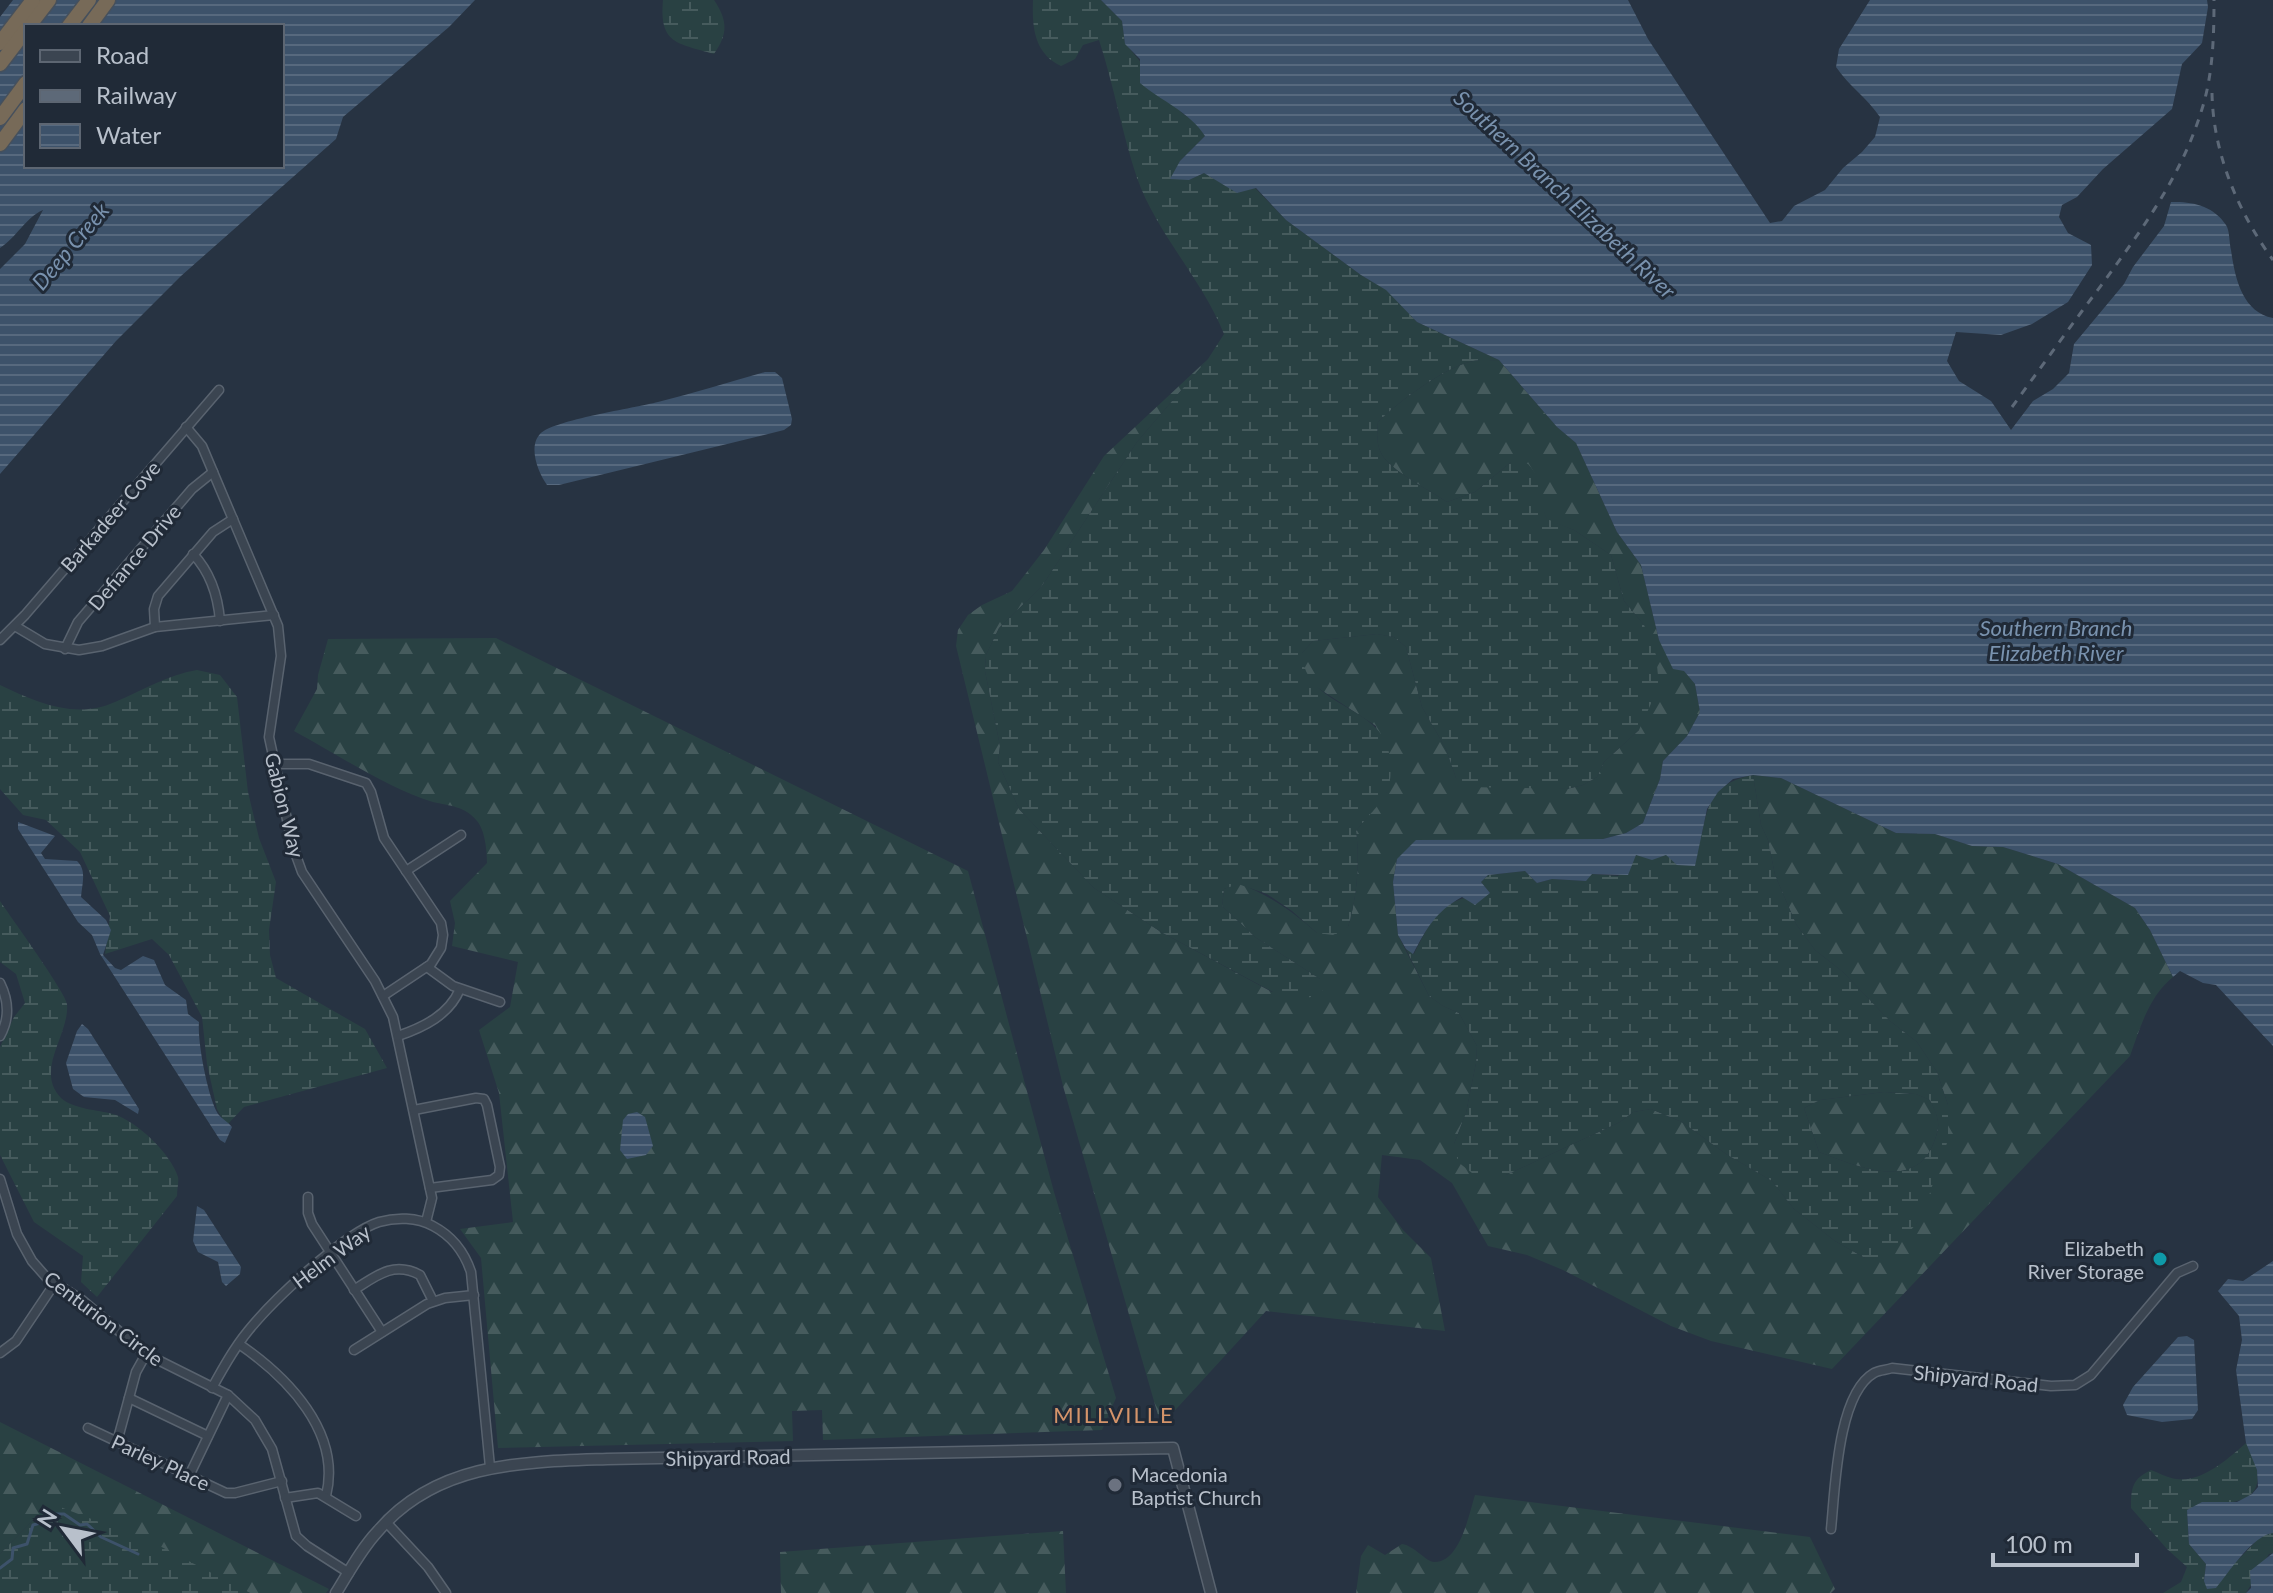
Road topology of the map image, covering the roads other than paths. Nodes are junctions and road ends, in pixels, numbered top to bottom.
1 (33, 0) edge
2 (49, 0) edge
3 (89, 0) edge
4 (108, 0) edge
5 (31, 24) edge
6 (71, 24) edge
7 (90, 24) edge
8 (24, 33) edge
9 (0, 43) edge
10 (0, 64) edge
11 (24, 86) edge
12 (24, 112) edge
13 (0, 118) edge
14 (0, 144) edge
15 (219, 390) dead end
16 (186, 427) junction
17 (213, 472) junction
18 (233, 519) junction
19 (193, 554) junction
20 (274, 615) junction
21 (220, 621) junction
22 (15, 626) junction
23 (155, 627) junction
24 (0, 640) edge
25 (65, 649) junction
26 (274, 764) junction
27 (461, 835) dead end
28 (406, 871) junction
29 (427, 967) junction
30 (0, 983) edge
31 (460, 989) junction
32 (383, 996) junction
33 (500, 1002) dead end
34 (0, 1036) edge
35 (398, 1036) junction
36 (414, 1110) junction
37 (1, 1186) edge
38 (430, 1188) junction
39 (308, 1197) dead end
40 (426, 1222) junction
41 (331, 1254) junction
42 (2193, 1266) dead end
43 (55, 1283) junction
44 (354, 1290) junction
45 (474, 1295) junction
46 (433, 1301) junction
47 (382, 1332) junction
48 (239, 1344) junction
49 (354, 1350) dead end
50 (0, 1353) edge
51 (146, 1354) junction
52 (212, 1388) junction
53 (228, 1395) junction
54 (129, 1398) junction
55 (88, 1428) dead end
56 (208, 1436) junction
57 (117, 1442) junction
58 (490, 1467) junction
59 (189, 1476) junction
60 (282, 1481) junction
61 (326, 1496) junction
62 (285, 1498) junction
63 (356, 1516) dead end
64 (386, 1522) junction
65 (1831, 1529) dead end
66 (349, 1573) junction
67 (336, 1593) edge
68 (446, 1593) edge
69 (1211, 1593) edge

1 - 9 highway
2 - 5 highway
3 - 6 highway
4 - 7 highway
8 - 10 highway
11 - 13 highway
12 - 14 highway
15 - 16 street, Barkadeer Cove
16 - 17 street, Gabion Way
16 - 22 street, Barkadeer Cove
17 - 18 street, Gabion Way
17 - 25 street, Defiance Drive
18 - 19 street
18 - 20 street, Gabion Way
19 - 21 street
19 - 23 street
20 - 21 street
20 - 26 street, Gabion Way
21 - 23 street
22 - 24 street, Barkadeer Cove
22 - 25 street
23 - 25 street
26 - 28 street
26 - 32 street, Gabion Way
27 - 28 street
28 - 29 street
29 - 31 street
29 - 32 street
30 - 34 street
31 - 33 street
31 - 35 street
32 - 35 street, Gabion Way
35 - 36 street, Gabion Way
36 - 38 street, Gabion Way
36 - 38 street
37 - 43 street, Centurion Circle
38 - 40 street, Gabion Way
39 - 41 street
40 - 41 street, Helm Way
40 - 45 street
41 - 44 street
41 - 48 street, Helm Way
42 - 65 street, Shipyard Road
43 - 50 street
43 - 51 street, Centurion Circle
44 - 46 street
44 - 47 street
45 - 46 street
45 - 58 street
46 - 47 street
47 - 49 street
48 - 52 street, Helm Way
48 - 61 street
51 - 52 street, Centurion Circle
51 - 54 street
52 - 53 street, Centurion Circle
53 - 56 street
53 - 60 street, Centurion Circle
54 - 56 street
54 - 57 street
55 - 57 street, Parley Place
56 - 59 street
57 - 59 street, Parley Place
58 - 64 street, Shipyard Road
58 - 69 street, Shipyard Road
59 - 60 street, Parley Place
60 - 62 street, Centurion Circle
61 - 62 street
61 - 63 street
62 - 66 street, Centurion Circle
64 - 66 street, Shipyard Road
64 - 68 street
66 - 67 street, Shipyard Road

